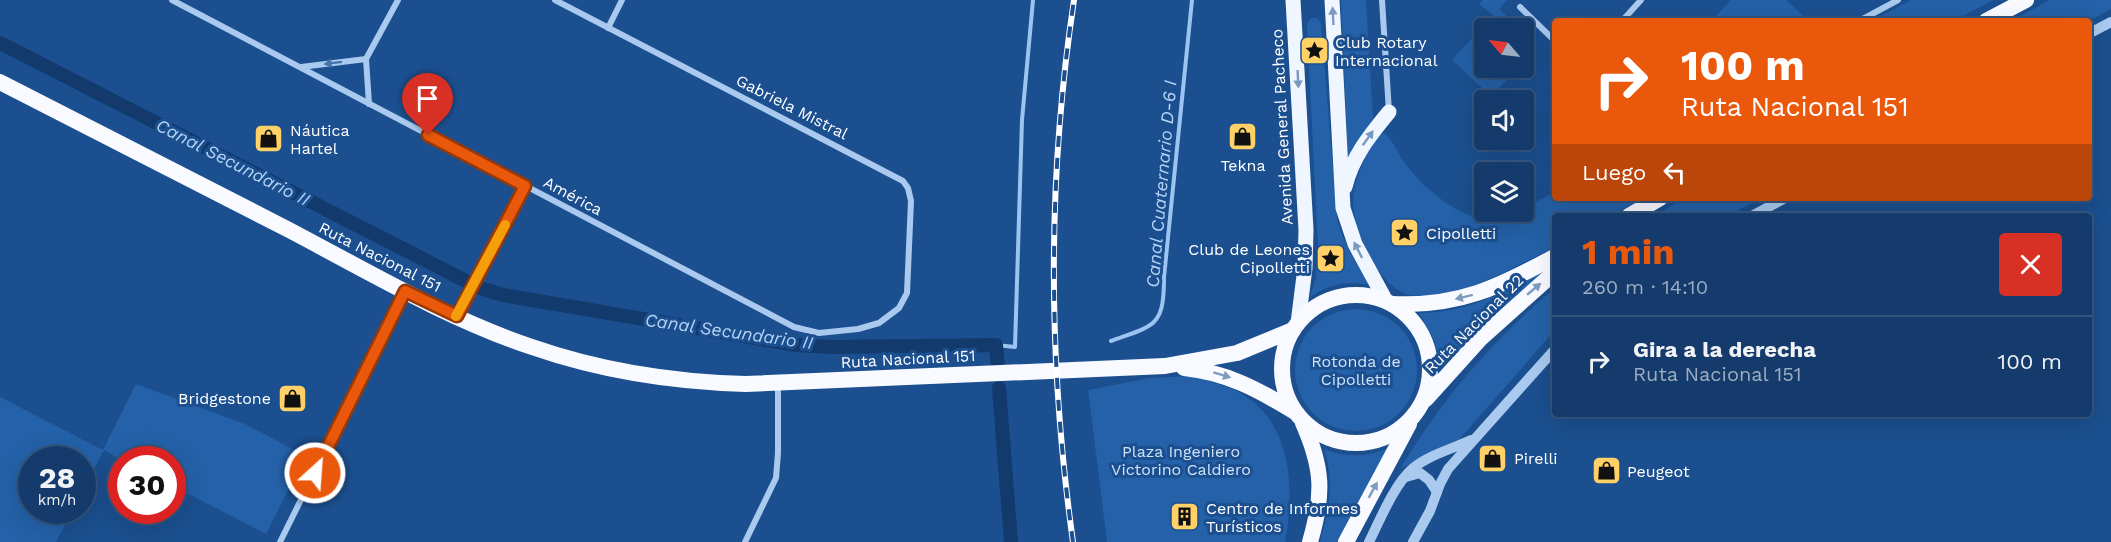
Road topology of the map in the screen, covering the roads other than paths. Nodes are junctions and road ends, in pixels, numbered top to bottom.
1 (172, 0) edge
2 (398, 0) edge
3 (555, 0) edge
4 (622, 0) edge
5 (1293, 0) edge
6 (1332, 0) edge
7 (1382, 0) edge
8 (1641, 0) edge
9 (1898, 0) edge
10 (2026, 0) edge
11 (1520, 7) dead end
12 (1625, 18) edge
13 (1865, 18) edge
14 (1992, 18) edge
15 (2111, 22) edge
16 (608, 28) junction
17 (2092, 32) edge
18 (1552, 38) edge
19 (366, 59) junction
20 (300, 67) junction
21 (0, 82) edge
22 (369, 104) junction
23 (1389, 112) joint
24 (525, 186) junction
25 (1655, 201) edge
26 (1780, 201) edge
27 (1343, 208) junction
28 (1634, 213) edge
29 (1758, 213) edge
30 (1552, 258) edge
31 (1552, 275) edge
32 (405, 291) junction
33 (1389, 302) junction
34 (902, 304) joint
35 (457, 316) junction
36 (1296, 327) junction
37 (1552, 352) edge
38 (1165, 366) junction
39 (778, 383) junction
40 (1416, 412) junction
41 (1299, 416) junction
42 (1474, 439) junction
43 (1404, 478) junction
44 (1437, 492) junction
45 (280, 542) edge
46 (745, 542) edge
47 (1310, 542) edge
48 (1346, 542) edge
49 (1369, 542) edge
50 (1413, 542) edge

1 - 20 street, América
2 - 19 street
3 - 16 street, Gabriela Mistral
4 - 16 street
5 -> 36 main road, Avenida General Pacheco
27 -> 6 main road
7 - 23 street
8 - 12 street
9 - 13 street
10 - 14 highway
11 - 18 street
15 - 17 street
16 - 34 street, Gabriela Mistral
19 -> 20 street
19 - 22 street
20 - 22 street, América
21 - 32 highway, Ruta Nacional 151
22 - 24 street, América
27 -> 23 main road
24 - 34 street, América
24 - 35 street
25 - 28 highway
26 - 29 street
33 -> 27 main road
30 -> 33 highway, Ruta Nacional 22
40 -> 31 highway, Ruta Nacional 22
32 - 35 highway, Ruta Nacional 151
32 - 45 street
33 - 36 highway
33 - 40 highway
35 - 39 highway, Ruta Nacional 151
36 - 38 highway, Ruta Nacional 151
36 - 41 highway
37 - 42 street
38 - 39 highway, Ruta Nacional 151
38 -> 41 highway, Ruta Nacional 151
39 - 46 street
40 - 41 highway
48 -> 40 highway
41 - 47 highway
42 - 43 street
42 - 44 street
43 - 44 street
43 - 49 street
44 - 50 street

